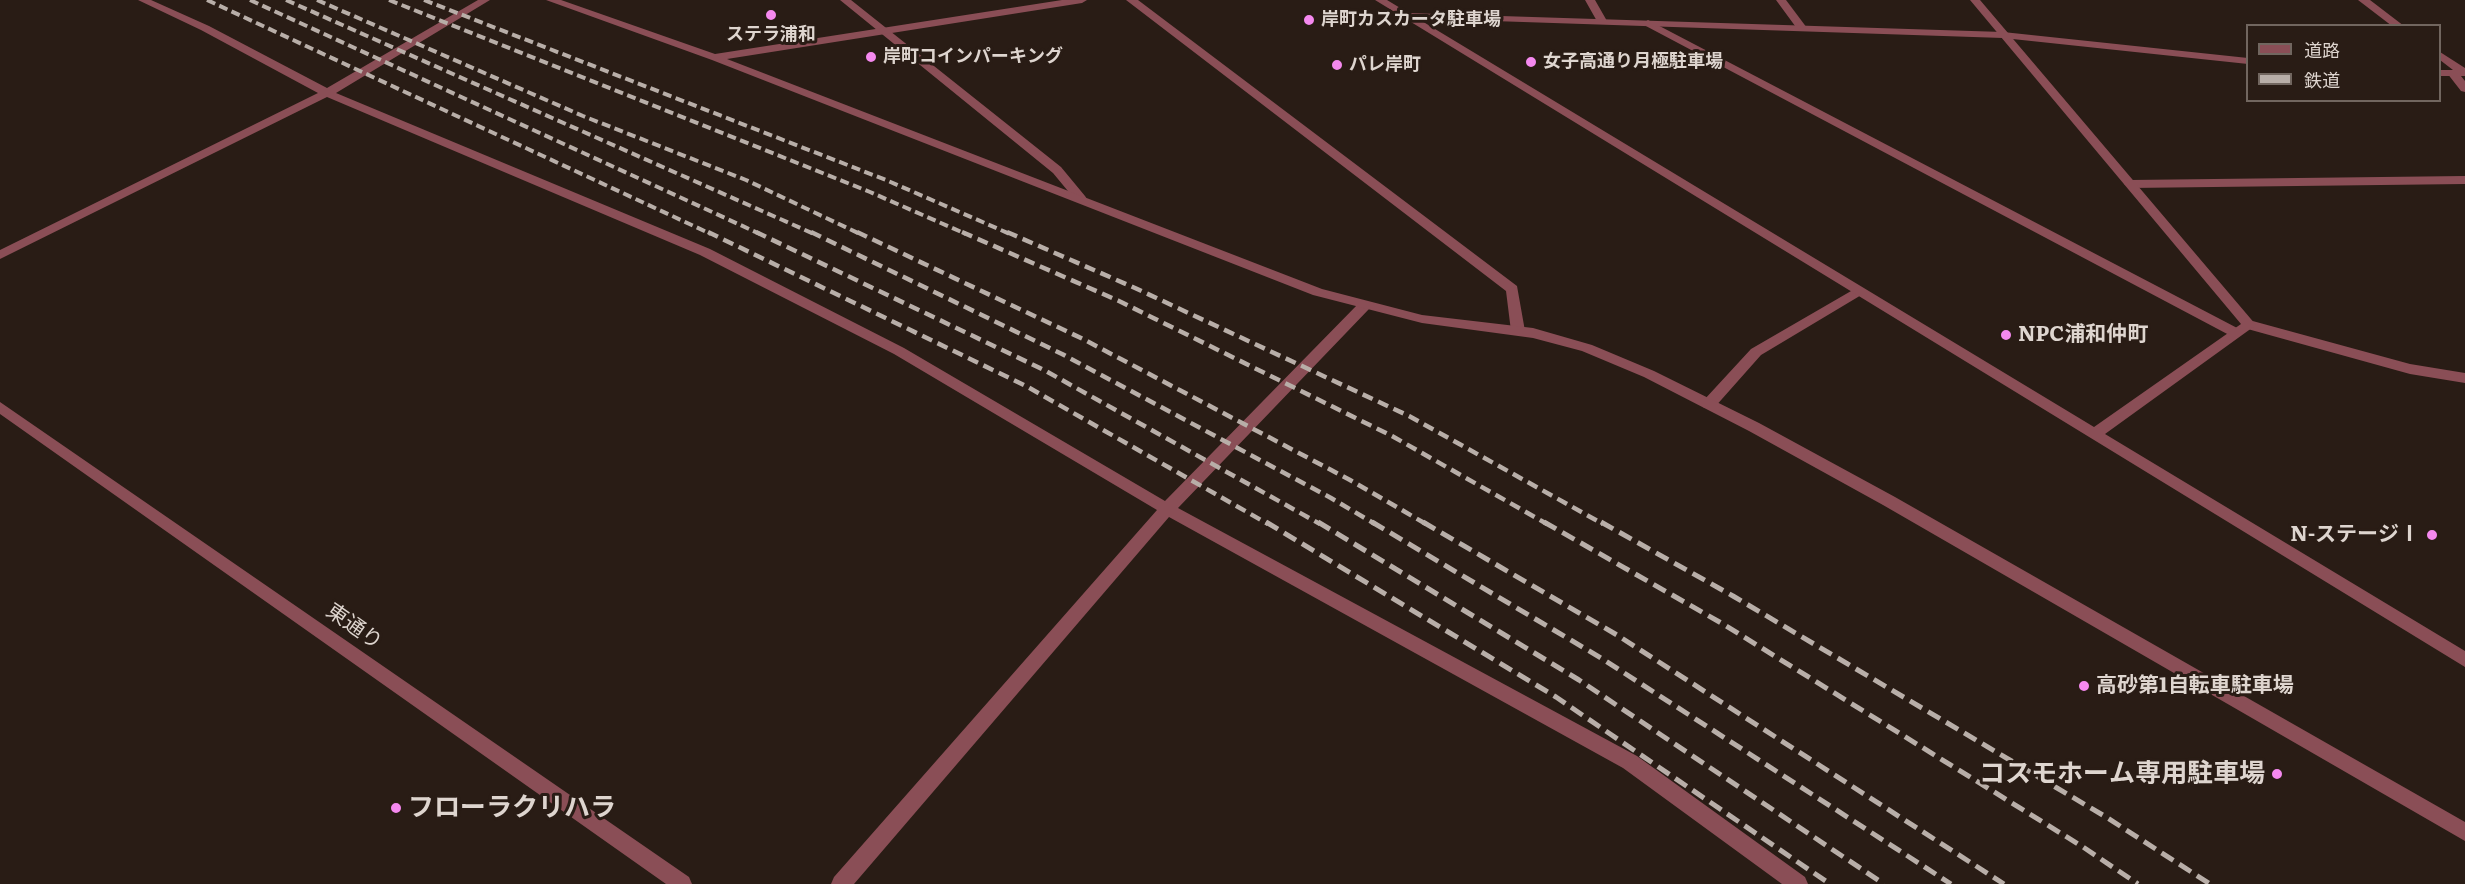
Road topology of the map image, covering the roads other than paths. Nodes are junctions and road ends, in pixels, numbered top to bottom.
1 (143, 0) edge
2 (552, 0) edge
3 (845, 0) edge
4 (1082, 0) edge
5 (1131, 0) edge
6 (1380, 0) edge
7 (1590, 0) edge
8 (1781, 0) edge
9 (1975, 0) edge
10 (2363, 0) edge
11 (481, 2) edge
12 (1048, 3) edge
13 (1407, 16) junction
14 (1602, 21) junction
15 (1648, 22) junction
16 (2396, 24) edge
17 (1802, 28) junction
18 (886, 32) junction
19 (2003, 35) junction
20 (2441, 57) edge
21 (716, 58) junction
22 (2246, 61) edge
23 (2441, 73) edge
24 (2461, 73) edge
25 (2465, 88) edge
26 (327, 93) junction
27 (2465, 180) edge
28 (2130, 184) junction
29 (1081, 199) junction
30 (0, 255) edge
31 (1858, 291) junction
32 (1364, 306) junction
33 (2249, 325) junction
34 (1518, 331) junction
35 (2236, 333) junction
36 (2465, 378) edge
37 (1709, 404) junction
38 (0, 407) edge
39 (2094, 434) junction
40 (1167, 509) junction
41 (2465, 660) edge
42 (2465, 832) edge
43 (682, 884) edge
44 (841, 884) edge
45 (1798, 884) edge

1 - 26 street
2 - 21 street
3 - 18 street
4 - 12 street
5 - 34 street
6 - 13 street
7 - 14 street
8 - 17 street
9 - 19 street
10 - 16 street
11 - 26 street
12 - 18 street
13 - 14 street
13 - 31 street
14 - 15 street
15 - 17 street
15 - 35 street
17 - 19 street
18 - 21 street
18 - 29 street
19 - 22 street
19 - 28 street
20 - 24 street
21 - 29 street
23 - 24 street
24 - 25 street
26 - 30 street
26 - 40 street
27 - 28 street
28 - 33 street
29 - 32 street
31 - 37 street
31 - 39 street
32 - 34 street
32 - 40 street
33 - 35 street
33 - 36 street
34 - 37 street
35 - 39 street
37 - 42 street
38 - 43 street, 東通り
39 - 41 street
40 - 44 street
40 - 45 street

